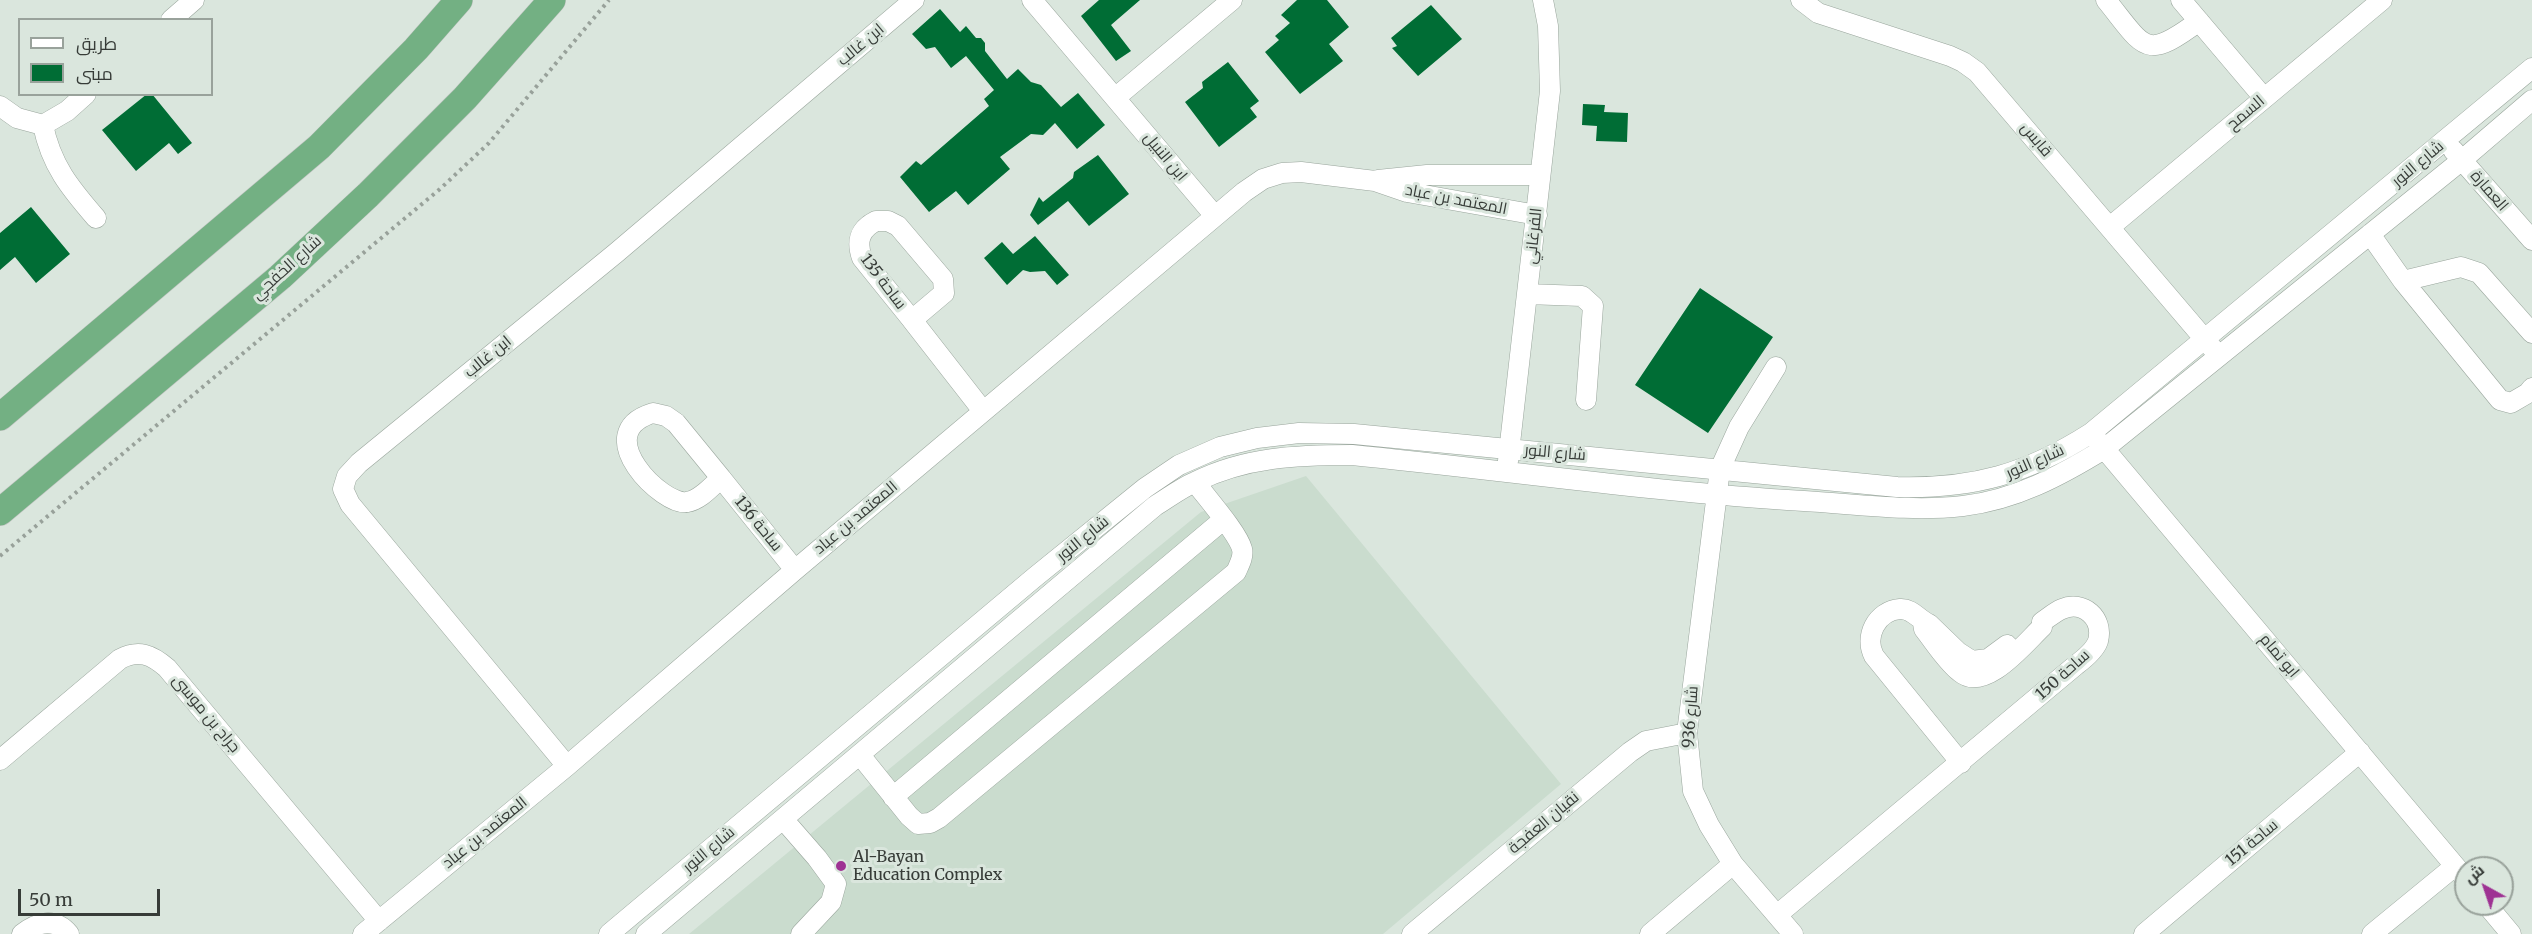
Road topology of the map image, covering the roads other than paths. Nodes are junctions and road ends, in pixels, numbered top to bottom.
1 (194, 0) edge
2 (459, 0) edge
3 (552, 0) edge
4 (915, 0) edge
5 (1032, 0) edge
6 (1232, 0) edge
7 (1543, 0) edge
8 (1801, 0) edge
9 (2106, 0) edge
10 (2181, 0) edge
11 (2382, 0) edge
12 (173, 18) edge
13 (2199, 21) junction
14 (2532, 68) edge
15 (84, 96) edge
16 (1115, 98) junction
17 (2264, 98) junction
18 (2532, 100) edge
19 (0, 106) edge
20 (43, 125) junction
21 (2445, 142) junction
22 (2462, 160) junction
23 (1540, 175) junction
24 (1375, 181) junction
25 (1537, 215) junction
26 (1215, 216) junction
27 (96, 218) dead end
28 (2110, 227) junction
29 (2370, 234) junction
30 (2532, 240) edge
31 (2403, 281) junction
32 (1527, 294) junction
33 (912, 320) junction
34 (2532, 333) edge
35 (2205, 340) junction
36 (2218, 356) junction
37 (1776, 367) dead end
38 (2532, 388) edge
39 (1586, 400) dead end
40 (983, 411) junction
41 (0, 417) edge
42 (2091, 433) junction
43 (1508, 449) junction
44 (2104, 449) junction
45 (1720, 469) junction
46 (1507, 472) junction
47 (721, 478) junction
48 (1195, 482) junction
49 (1715, 496) junction
50 (0, 512) edge
51 (1223, 520) junction
52 (795, 570) junction
53 (1687, 733) junction
54 (838, 742) junction
55 (2360, 752) junction
56 (857, 758) junction
57 (0, 760) edge
58 (1961, 763) junction
59 (567, 765) junction
60 (893, 797) junction
61 (783, 819) junction
62 (1733, 864) junction
63 (2454, 866) edge
64 (2454, 877) edge
65 (1777, 915) junction
66 (2496, 916) edge
67 (379, 921) junction
68 (22, 934) edge
69 (69, 934) edge
70 (363, 934) edge
71 (609, 934) edge
72 (646, 934) edge
73 (801, 934) edge
74 (1412, 934) edge
75 (1650, 934) edge
76 (1793, 934) edge
77 (2144, 934) edge
78 (2372, 934) edge
79 (2511, 934) edge

1 - 12 street
2 - 41 highway
3 - 50 highway, شارع الخفجي
4 - 59 street, ابن غالب
5 - 16 street, ابن النبيل
6 - 16 street
7 - 23 street, الفرغاني
8 - 28 street, قابس
9 - 13 street
10 - 13 street
11 - 17 street, السمح
13 - 17 street
14 - 21 street, شارع النور
15 - 20 street
16 - 26 street, ابن النبيل
17 - 28 street, السمح
18 - 22 street, شارع النور
19 - 20 street
20 - 27 street
21 - 22 street, العمارة
21 - 35 street, شارع النور
22 - 29 street, شارع النور
22 - 30 street, العمارة
23 - 24 street, المعتمد بن عباد
23 - 25 street, الفرغاني
24 - 25 street, المعتمد بن عباد
24 - 26 street, المعتمد بن عباد
25 - 32 street, الفرغاني
26 - 40 street, المعتمد بن عباد
28 - 35 street, قابس
29 - 31 street
29 - 36 street, شارع النور
31 - 34 street
31 - 38 street
32 - 39 street
32 - 43 street, الفرغاني
33 - 33 street, ساحة 135
33 - 40 street, ساحة 135
35 - 36 street, قابس
35 - 42 street, شارع النور
36 - 44 street, شارع النور
37 - 45 street, شارع 936
40 - 52 street, المعتمد بن عباد
42 - 44 street, ابو تمام
42 - 45 street, شارع النور
43 - 45 street, شارع النور
43 - 46 street, الفرغاني
43 - 54 street, شارع النور
44 - 49 street, شارع النور
44 - 55 street, ابو تمام
45 - 49 street, شارع 936
46 - 48 street, شارع النور
46 - 49 street, شارع النور
47 - 47 street, ساحة 136
47 - 52 street, ساحة 136
48 - 51 street
48 - 56 street, شارع النور
49 - 53 street, شارع 936
51 - 60 street
51 - 60 street
52 - 59 street, المعتمد بن عباد
53 - 62 street, شارع 936
53 - 74 street, نقيان العفجة
54 - 56 street
54 - 71 street, شارع النور
55 - 63 street, ابو تمام
55 - 77 street, ساحة 151
56 - 60 street
56 - 61 street, شارع النور
57 - 67 street, جراح بن موسى
58 - 58 street, ساحة 150
58 - 65 street, ساحة 150
59 - 67 street, المعتمد بن عباد
61 - 72 street, شارع النور
61 - 73 street
62 - 65 street, شارع 936
62 - 75 street
64 - 78 street
65 - 76 street, شارع 936
66 - 79 street
67 - 70 street, المعتمد بن عباد
68 - 69 street

